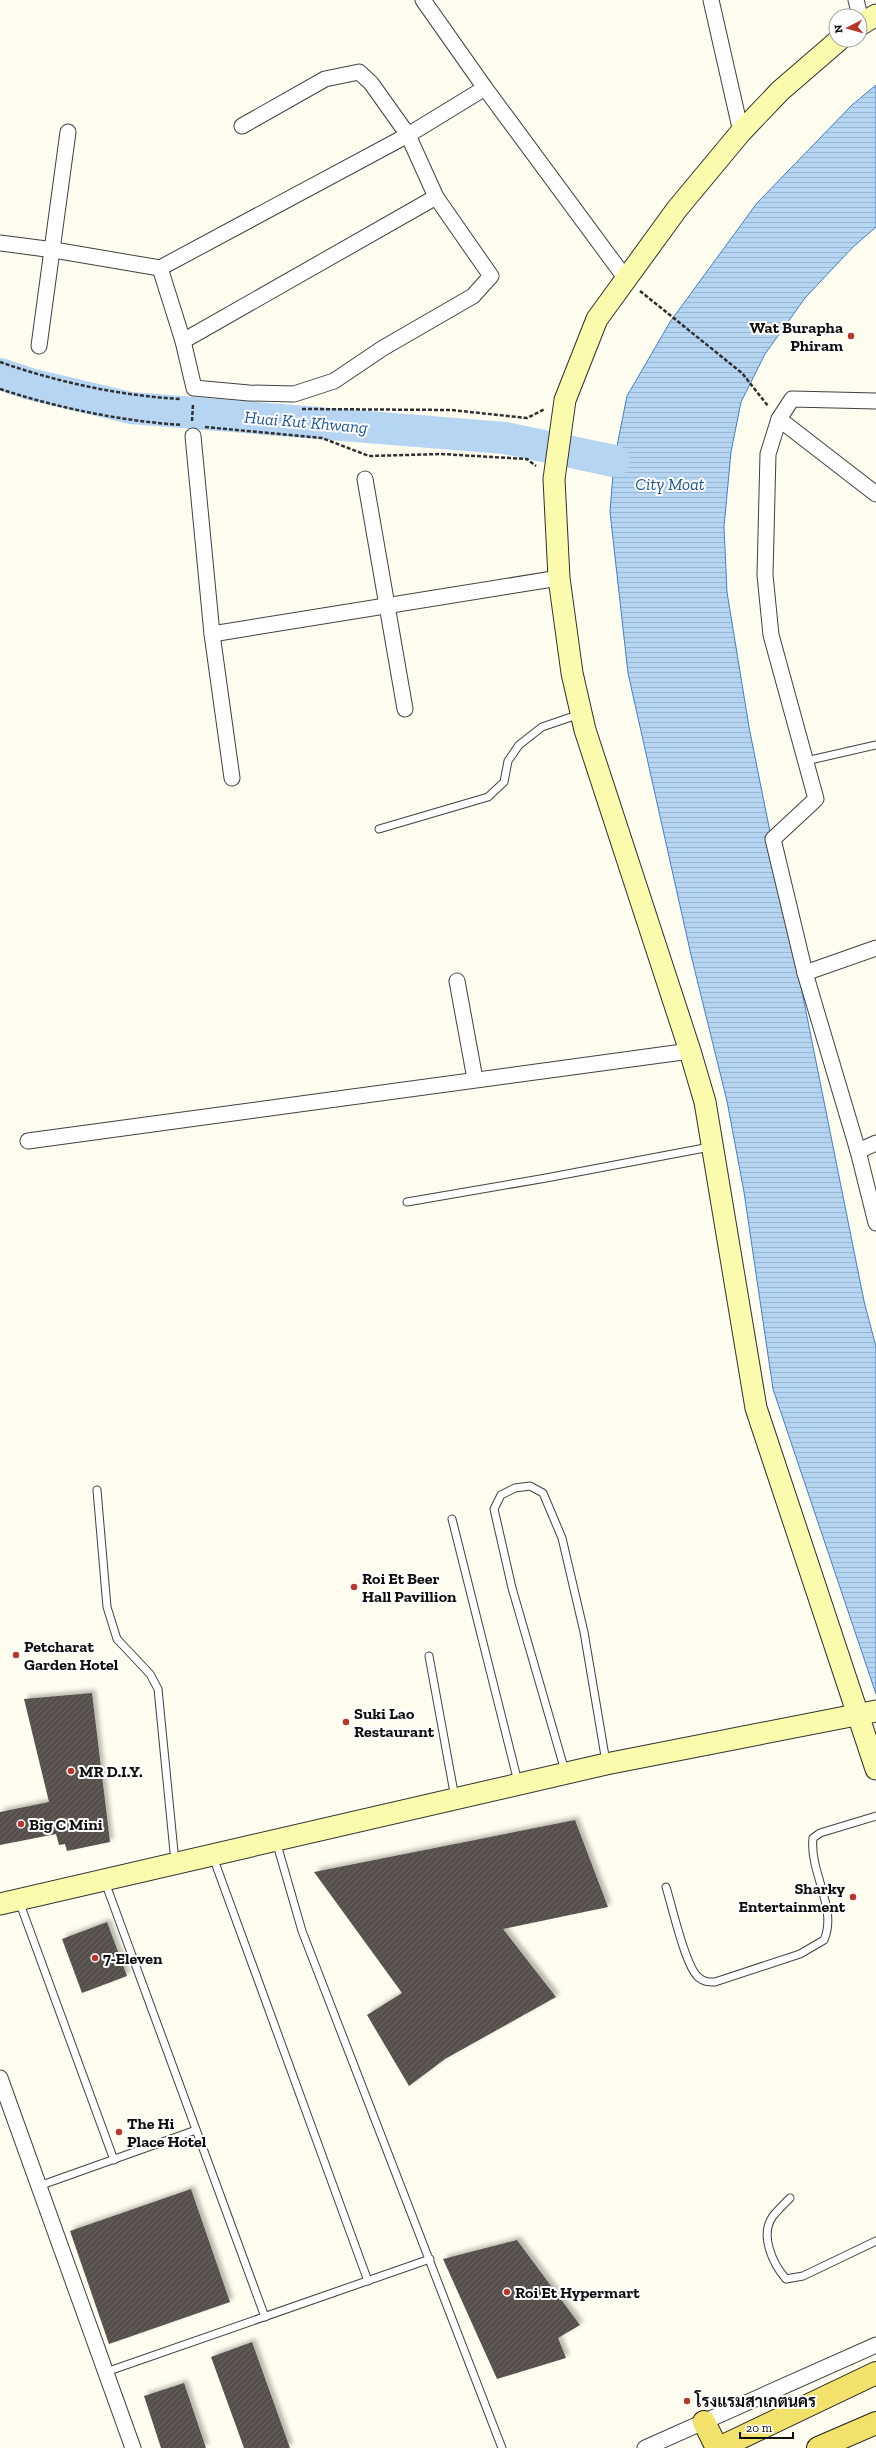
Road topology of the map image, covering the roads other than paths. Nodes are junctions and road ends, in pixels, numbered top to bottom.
1 (423, 0) edge
2 (711, 0) edge
3 (830, 48) edge
4 (485, 88) junction
5 (242, 126) dead end
6 (68, 132) dead end
7 (741, 132) junction
8 (408, 135) junction
9 (436, 197) junction
10 (0, 243) edge
11 (54, 250) junction
12 (160, 268) junction
13 (626, 279) junction
14 (183, 341) junction
15 (39, 346) dead end
16 (876, 401) edge
17 (779, 419) junction
18 (192, 428) road end
19 (365, 479) dead end
20 (876, 494) edge
21 (559, 578) junction
22 (386, 604) junction
23 (212, 634) junction
24 (405, 709) dead end
25 (581, 714) junction
26 (876, 745) edge
27 (806, 761) junction
28 (232, 778) dead end
29 (379, 829) dead end
30 (876, 948) edge
31 (805, 972) junction
32 (457, 981) dead end
33 (690, 1050) junction
34 (475, 1079) junction
35 (28, 1141) dead end
36 (876, 1143) edge
37 (712, 1146) junction
38 (858, 1150) junction
39 (407, 1202) dead end
40 (876, 1223) edge
41 (97, 1490) dead end
42 (452, 1519) dead end
43 (430, 1656) dead end
44 (868, 1713) edge
45 (606, 1764) junction
46 (876, 1769) edge
47 (566, 1774) junction
48 (518, 1784) junction
49 (455, 1798) junction
50 (876, 1816) edge
51 (276, 1841) junction
52 (212, 1854) junction
53 (175, 1863) junction
54 (104, 1881) junction
55 (666, 1887) dead end
56 (9, 1902) edge
57 (0, 2078) edge
58 (196, 2130) junction
59 (114, 2160) junction
60 (39, 2186) junction
61 (790, 2198) dead end
62 (876, 2241) edge
63 (430, 2259) junction
64 (368, 2281) junction
65 (265, 2317) junction
66 (876, 2345) edge
67 (106, 2372) junction
68 (876, 2373) edge
69 (704, 2422) junction
70 (876, 2423) edge
71 (133, 2448) edge
72 (502, 2448) edge
73 (645, 2448) edge
74 (718, 2448) edge
75 (818, 2448) edge

1 - 4 street
2 - 7 street
3 - 7 street
4 - 8 street
4 - 13 street
5 - 8 street
6 - 11 street
7 - 13 street
8 - 9 street
8 - 12 street
9 - 14 street
9 - 14 street
10 - 11 street
11 - 12 street
11 - 15 street
12 - 14 street
13 - 21 street
16 - 17 street
17 - 20 street
17 - 27 street
18 - 23 street
19 - 22 street
21 - 22 street
21 - 25 street
22 - 23 street
22 - 24 street
23 - 28 street
25 - 29 lane
25 - 33 street
26 - 27 lane
27 - 31 street
30 - 31 street
31 - 38 street
32 - 34 street
33 - 34 street
33 - 37 street
34 - 35 street
36 - 38 street
37 - 39 lane
37 - 44 street
38 - 40 street
41 - 53 lane
42 - 48 lane
43 - 49 lane
44 - 45 street
44 - 46 street
45 - 47 street
45 - 47 lane
47 - 48 street
48 - 49 street
49 - 51 street
50 - 55 lane
51 - 52 street
51 - 63 lane
52 - 53 street
52 - 64 lane
53 - 54 street
54 - 56 street
54 - 58 lane
56 - 59 lane
57 - 60 street
58 - 59 lane
58 - 65 lane
59 - 60 lane
60 - 67 street
61 - 62 lane
63 - 64 lane
63 - 72 lane
64 - 65 lane
65 - 67 lane
66 - 69 street
67 - 71 street
68 - 74 main road
69 - 73 street
69 - 74 main road
70 - 75 main road

